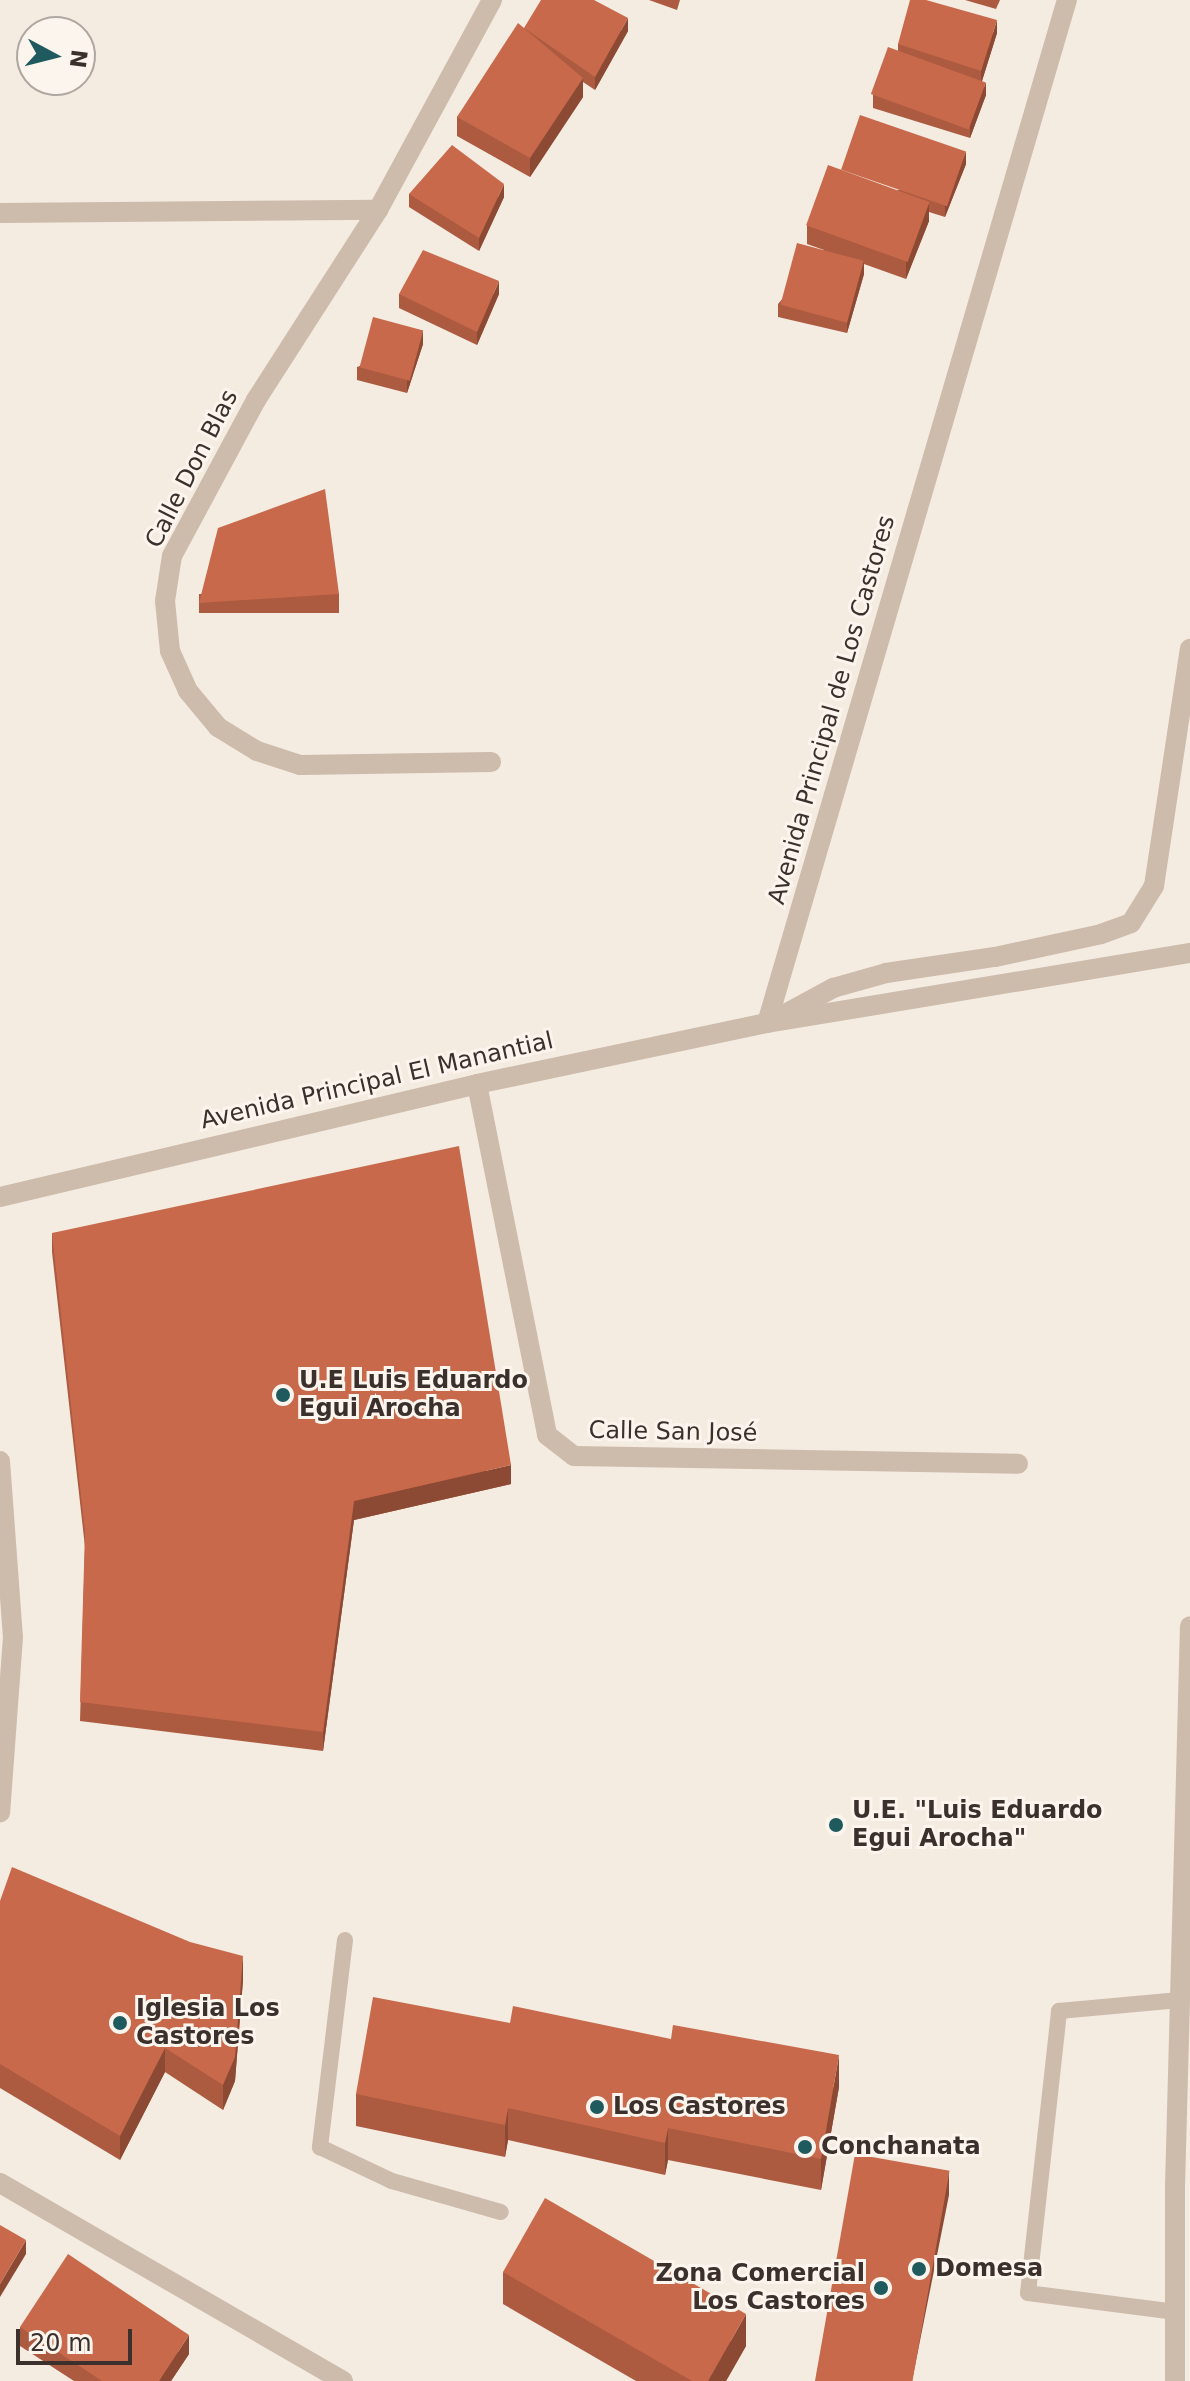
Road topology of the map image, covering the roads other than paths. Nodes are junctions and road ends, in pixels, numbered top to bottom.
1 (492, 0) edge
2 (1067, 0) edge
3 (378, 210) junction
4 (0, 213) edge
5 (1190, 649) edge
6 (491, 762) dead end
7 (1190, 953) edge
8 (767, 1023) junction
9 (477, 1084) junction
10 (0, 1197) edge
11 (0, 1461) edge
12 (1018, 1464) dead end
13 (1190, 1626) edge
14 (1189, 1655) edge
15 (1190, 1676) edge
16 (0, 1813) edge
17 (345, 1940) dead end
18 (1179, 2000) junction
19 (0, 2183) edge
20 (501, 2212) dead end
21 (1176, 2312) junction
22 (1175, 2350) junction
23 (343, 2381) edge
24 (1175, 2381) edge
25 (1189, 2381) edge

1 - 3 street
2 - 8 street, Avenida Principal de Los Castores
3 - 4 street
3 - 6 street, Calle Don Blas
5 - 8 street
7 - 8 street
8 - 9 street, Avenida Principal El Manantial
9 - 10 street, Avenida Principal El Manantial
9 - 12 street, Calle San José
11 - 16 street
13 - 14 street
14 - 15 street
14 - 18 street
17 - 20 lane
18 - 21 street
18 - 21 lane
19 - 23 street
21 - 22 street
22 - 24 street
22 - 25 street

